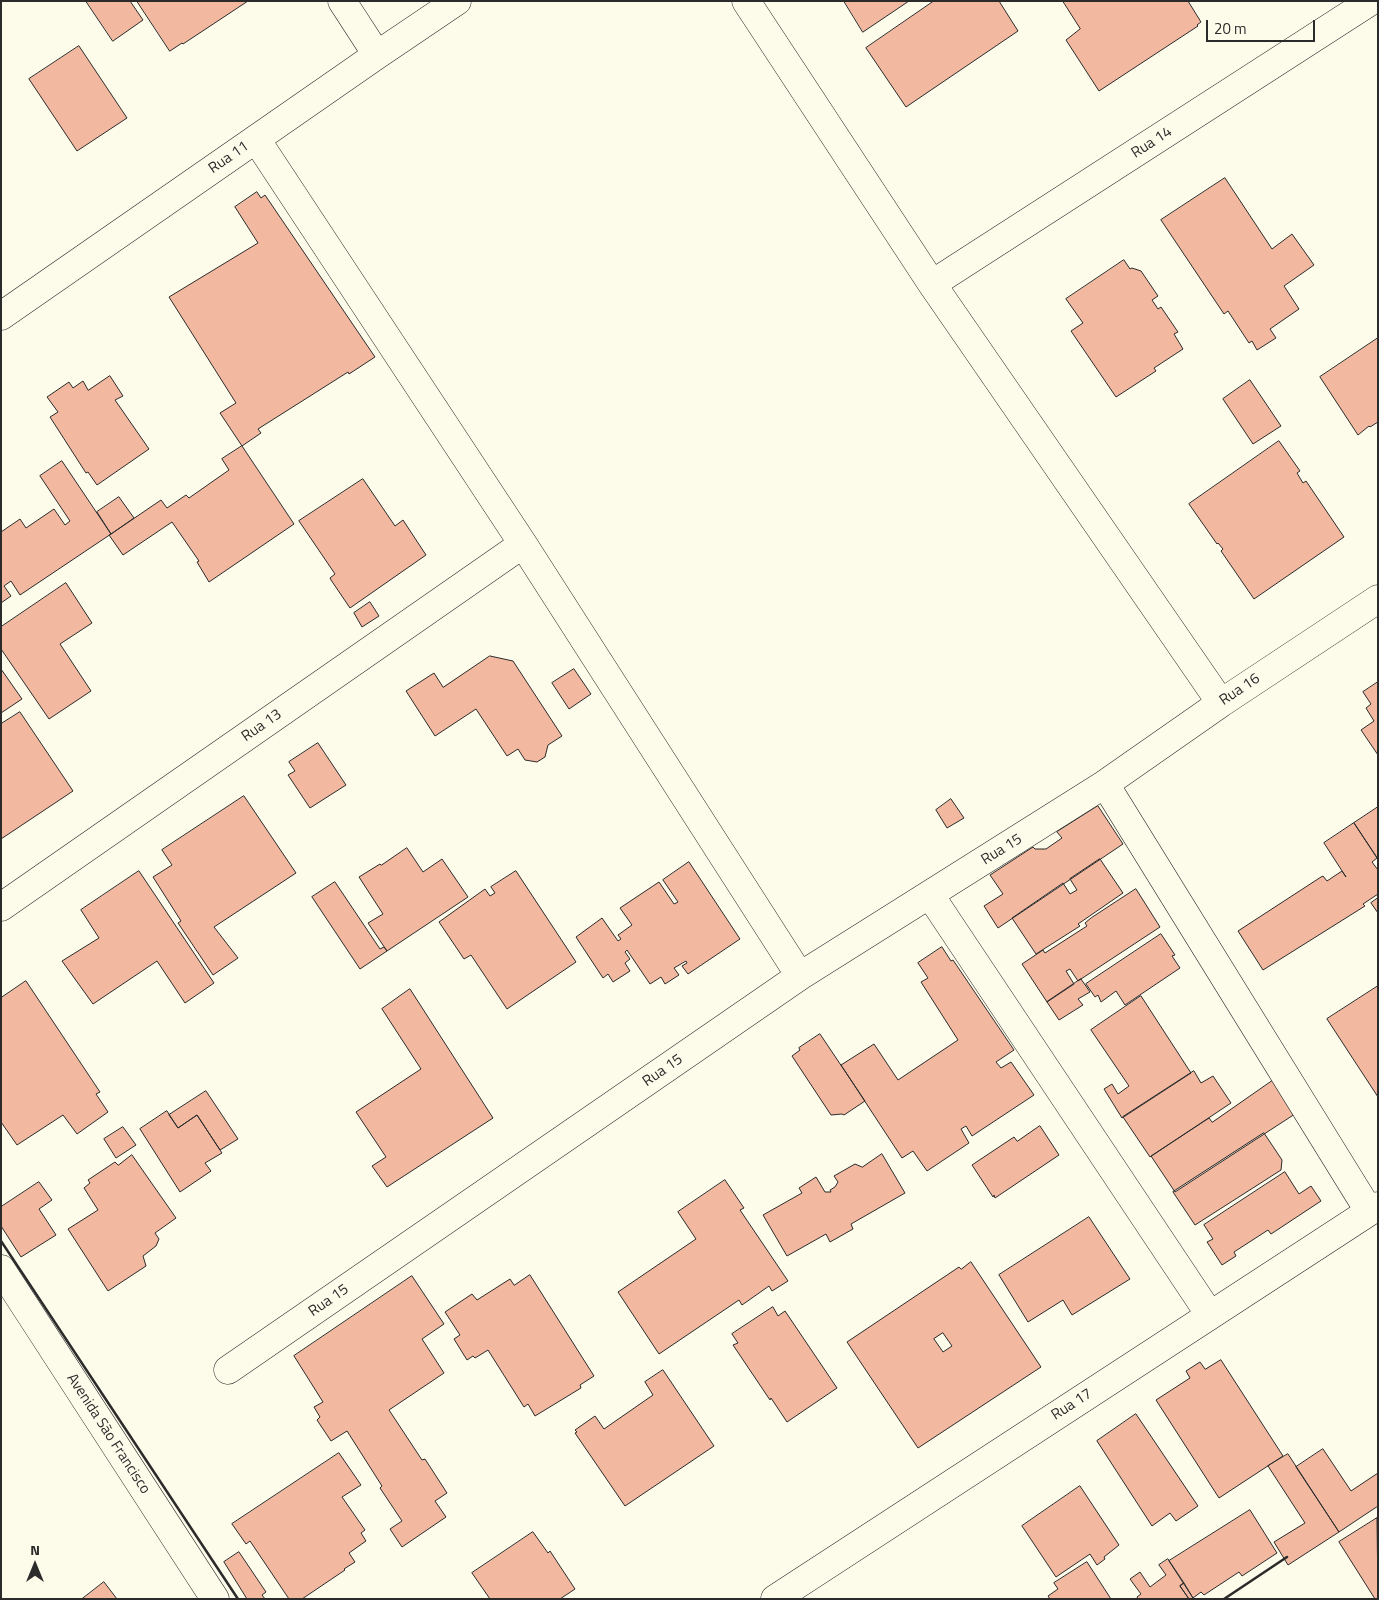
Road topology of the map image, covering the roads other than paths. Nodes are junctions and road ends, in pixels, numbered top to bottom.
1 (342, 1) edge
2 (457, 1) edge
3 (746, 1) edge
4 (1371, 1) edge
5 (378, 55) junction
6 (256, 139) junction
7 (932, 284) junction
8 (1, 316) edge
9 (523, 544) junction
10 (1378, 599) edge
11 (1221, 703) junction
12 (1105, 784) junction
13 (930, 896) junction
14 (1, 907) edge
15 (800, 976) junction
16 (1374, 1208) edge
17 (1, 1269) edge
18 (1210, 1315) junction
19 (228, 1370) dead end
20 (215, 1599) edge
21 (775, 1599) edge

1 - 5 street
2 - 5 street, Rua 11
3 - 7 street
4 - 7 street, Rua 14
5 - 6 street, Rua 11
6 - 8 street, Rua 11
6 - 9 street
7 - 11 street
9 - 14 street, Rua 13
9 - 15 street
10 - 11 street, Rua 16
11 - 12 street, Rua 16
12 - 13 street, Rua 15
12 - 16 street
13 - 15 street, Rua 15
13 - 18 street
15 - 19 street, Rua 15
16 - 18 street, Rua 17
17 - 20 street, Avenida São Francisco
18 - 21 street, Rua 17

